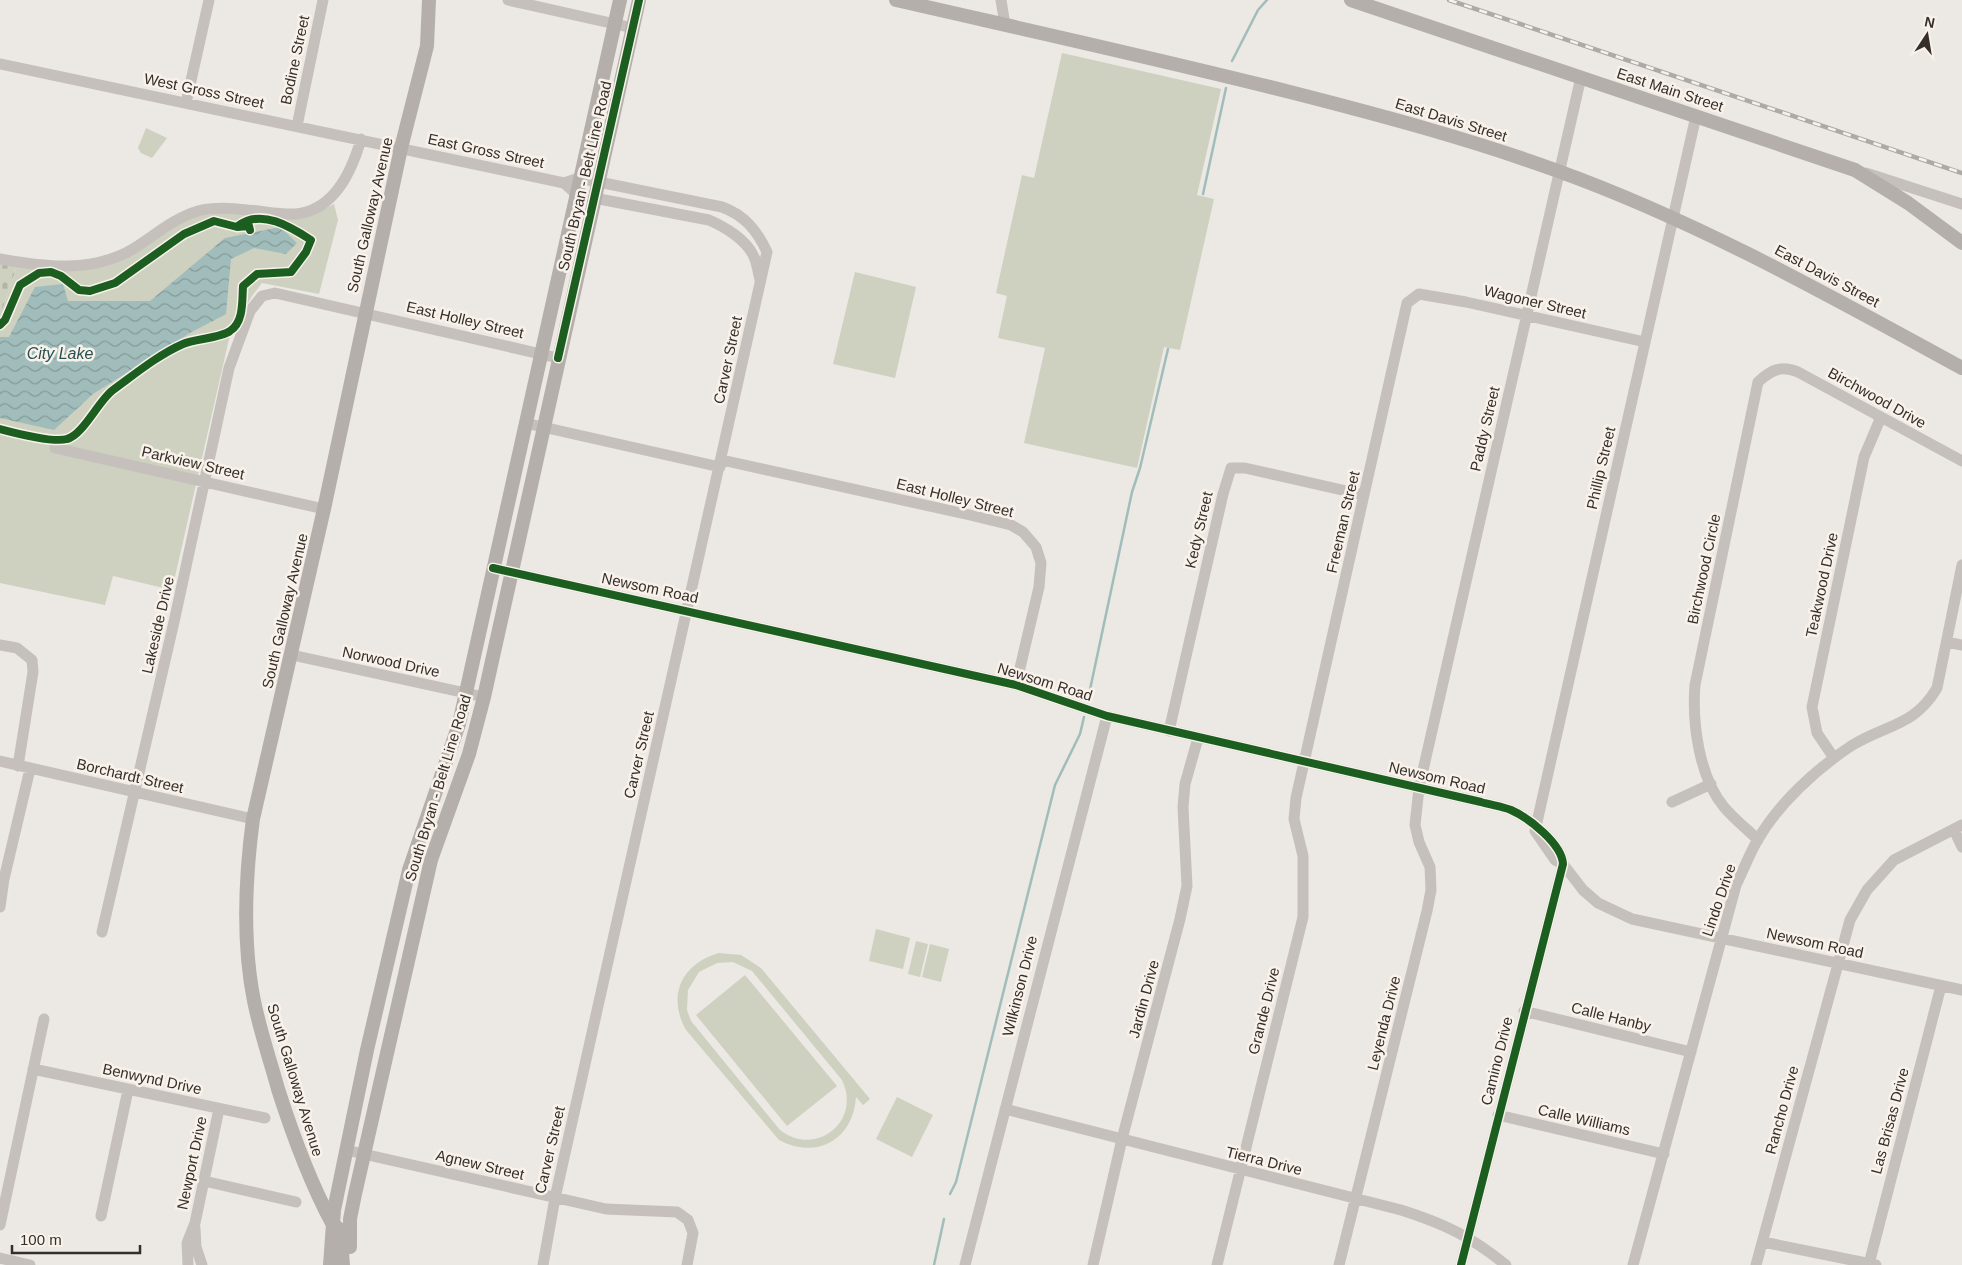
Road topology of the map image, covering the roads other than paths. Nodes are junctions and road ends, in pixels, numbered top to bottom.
1 (209, 0) edge
2 (323, 0) edge
3 (429, 0) edge
4 (508, 0) edge
5 (620, 0) edge
6 (639, 0) edge
7 (896, 0) edge
8 (1000, 0) edge
9 (1351, 0) edge
10 (614, 24) junction
11 (1005, 25) junction
12 (633, 28) junction
13 (0, 64) edge
14 (1581, 77) junction
15 (186, 103) junction
16 (1696, 116) junction
17 (297, 126) junction
18 (361, 139) junction
19 (401, 148) junction
20 (1855, 170) junction
21 (1559, 171) junction
22 (580, 178) junction
23 (564, 183) junction
24 (597, 183) junction
25 (576, 194) junction
26 (594, 198) junction
27 (1962, 204) edge
28 (1672, 217) junction
29 (1962, 243) edge
30 (0, 259) edge
31 (560, 265) junction
32 (578, 269) junction
33 (761, 282) junction
34 (1419, 294) joint
35 (365, 313) junction
36 (1526, 316) junction
37 (244, 325) joint
38 (1645, 342) junction
39 (540, 353) junction
40 (558, 358) junction
41 (1962, 368) edge
42 (1776, 370) joint
43 (1881, 417) junction
44 (525, 423) junction
45 (543, 427) junction
46 (55, 448) dead end
47 (1962, 461) edge
48 (721, 464) junction
49 (205, 482) junction
50 (511, 486) junction
51 (529, 490) junction
52 (1364, 495) junction
53 (324, 509) junction
54 (1962, 565) edge
55 (493, 568) junction
56 (512, 572) junction
57 (687, 610) junction
58 (1947, 642) junction
59 (0, 645) edge
60 (1962, 645) edge
61 (292, 655) junction
62 (1016, 686) junction
63 (465, 693) junction
64 (484, 697) junction
65 (1107, 716) junction
66 (1170, 731) junction
67 (1198, 738) junction
68 (1834, 758) junction
69 (0, 761) edge
70 (1304, 762) junction
71 (18, 766) junction
72 (30, 769) junction
73 (1711, 784) junction
74 (1420, 788) junction
75 (135, 792) junction
76 (1672, 802) dead end
77 (253, 819) junction
78 (1534, 827) junction
79 (1958, 827) edge
80 (1758, 840) junction
81 (1962, 847) edge
82 (1563, 864) junction
83 (0, 907) edge
84 (102, 932) dead end
85 (1721, 939) junction
86 (1837, 963) junction
87 (1942, 986) junction
88 (1962, 990) edge
89 (1524, 1011) junction
90 (44, 1020) dead end
91 (367, 1050) junction
92 (1691, 1052) junction
93 (386, 1055) junction
94 (33, 1069) junction
95 (128, 1090) junction
96 (219, 1109) junction
97 (1004, 1109) junction
98 (1498, 1115) junction
99 (265, 1118) dead end
100 (1122, 1139) junction
101 (346, 1150) junction
102 (364, 1154) junction
103 (1664, 1154) junction
104 (1240, 1170) junction
105 (204, 1181) junction
106 (311, 1183) junction
107 (338, 1185) junction
108 (555, 1198) junction
109 (1355, 1199) junction
110 (296, 1202) dead end
111 (101, 1216) dead end
112 (195, 1223) junction
113 (332, 1223) junction
114 (0, 1225) edge
115 (1467, 1237) junction
116 (1763, 1242) junction
117 (0, 1258) edge
118 (1872, 1264) edge
119 (30, 1265) edge
120 (188, 1265) edge
121 (202, 1265) edge
122 (330, 1265) edge
123 (343, 1265) edge
124 (350, 1265) edge
125 (544, 1265) edge
126 (687, 1265) edge
127 (965, 1265) edge
128 (1093, 1265) edge
129 (1217, 1265) edge
130 (1339, 1265) edge
131 (1460, 1265) edge
132 (1506, 1265) edge
133 (1633, 1265) edge
134 (1756, 1265) edge

1 - 15 street
2 - 17 street, Bodine Street
3 - 19 main road, South Galloway Avenue
4 - 10 street
5 - 10 main road, South Bryan - Belt Line Road
6 - 12 main road, South Bryan - Belt Line Road
7 - 11 main road, East Davis Street
8 - 11 street
9 - 14 main road, East Main Street
10 - 12 street
10 - 22 main road, South Bryan - Belt Line Road
11 - 21 main road, East Davis Street
12 - 24 main road, South Bryan - Belt Line Road
13 - 15 street, West Gross Street
14 - 16 main road, East Main Street
14 - 21 street, Paddy Street
15 - 17 street, West Gross Street
16 - 20 main road, East Main Street
16 - 28 street, Phillip Street
17 - 18 street, West Gross Street
18 - 19 street, West Gross Street
18 - 30 street
19 - 23 street, East Gross Street
19 - 35 main road, South Galloway Avenue
20 - 27 street
20 - 29 main road, East Main Street
21 - 28 main road, East Davis Street
21 - 36 street, Paddy Street
22 - 23 street, East Gross Street
22 - 24 street
22 - 25 main road, South Bryan - Belt Line Road
23 - 25 street
24 - 26 main road, South Bryan - Belt Line Road
24 - 33 street, Carver Street
25 - 26 street
25 - 31 main road, South Bryan - Belt Line Road
26 - 32 main road, South Bryan - Belt Line Road
26 - 33 street
28 - 38 street, Phillip Street
28 - 41 main road, East Davis Street
31 - 32 main road
31 - 39 main road, South Bryan - Belt Line Road
32 - 40 main road, South Bryan - Belt Line Road
33 - 48 street, Carver Street
34 - 36 street, Wagoner Street
34 - 52 street, Freeman Street
35 - 37 street, East Holley Street
35 - 39 street, East Holley Street
35 - 53 main road, South Galloway Avenue
36 - 38 street, Wagoner Street
36 - 74 street, Paddy Street
37 - 49 street, Lakeside Drive
38 - 78 street, Phillip Street
39 - 40 street, East Holley Street
39 - 44 main road, South Bryan - Belt Line Road
40 - 45 main road, South Bryan - Belt Line Road
42 - 43 street, Birchwood Drive
42 - 73 street, Birchwood Circle
43 - 47 street, Birchwood Drive
43 - 68 street, Teakwood Drive
44 - 45 street, East Holley Street
44 - 50 main road, South Bryan - Belt Line Road
45 - 48 street, East Holley Street
45 - 51 main road, South Bryan - Belt Line Road
46 - 49 street, Parkview Street
48 - 57 street, Carver Street
48 - 62 street, East Holley Street
49 - 53 street, Parkview Street
49 - 75 street, Lakeside Drive
50 - 51 main road
50 - 55 main road, South Bryan - Belt Line Road
51 - 56 main road, South Bryan - Belt Line Road
52 - 66 street, Kedy Street
52 - 70 street, Freeman Street
53 - 61 main road, South Galloway Avenue
54 - 58 street, Lindo Drive
55 - 56 street, Newsom Road
55 - 63 main road, South Bryan - Belt Line Road
56 - 57 street, Newsom Road
56 - 64 main road, South Bryan - Belt Line Road
57 - 62 street, Newsom Road
57 - 108 street, Carver Street
58 - 60 street
58 - 68 street, Lindo Drive
59 - 71 street
61 - 63 street, Norwood Drive
61 - 77 main road, South Galloway Avenue
62 - 65 street, Newsom Road
63 - 64 street, Norwood Drive
63 - 91 main road, South Bryan - Belt Line Road
64 - 93 main road, South Bryan - Belt Line Road
65 - 66 street, Newsom Road
65 - 97 street, Wilkinson Drive
66 - 67 street, Newsom Road
67 - 70 street, Newsom Road
67 - 100 street, Jardin Drive
68 - 80 street, Lindo Drive
69 - 71 street, Borchardt Street
70 - 74 street, Newsom Road
70 - 104 street, Grande Drive
71 - 72 street, Borchardt Street
72 - 75 street, Borchardt Street
72 - 83 street
73 - 76 street
73 - 80 street, Birchwood Circle
74 - 78 street, Newsom Road
74 - 109 street, Leyenda Drive
75 - 77 street, Borchardt Street
75 - 84 street, Lakeside Drive
77 - 106 main road, South Galloway Avenue
78 - 82 street, Newsom Road
79 - 81 street
79 - 86 street, Rancho Drive
80 - 85 street, Lindo Drive
82 - 85 street, Newsom Road
82 - 89 street, Camino Drive
85 - 86 street, Newsom Road
85 - 92 street, Lindo Drive
86 - 87 street, Newsom Road
86 - 116 street, Rancho Drive
87 - 88 street, Newsom Road
87 - 118 street, Las Brisas Drive
89 - 92 street, Calle Hanby
89 - 98 street, Camino Drive
90 - 94 street
91 - 93 main road
91 - 101 main road, South Bryan - Belt Line Road
92 - 103 street, Lindo Drive
93 - 102 main road, South Bryan - Belt Line Road
94 - 95 street, Benwynd Drive
94 - 114 street
95 - 96 street, Benwynd Drive
95 - 111 street
96 - 99 street, Benwynd Drive
96 - 105 street, Newport Drive
97 - 100 street, Tierra Drive
97 - 127 street, Wilkinson Drive
98 - 103 street, Calle Williams
98 - 115 street, Camino Drive
100 - 104 street, Tierra Drive
100 - 128 street, Jardin Drive
101 - 102 street, Agnew Street
101 - 107 main road, South Bryan - Belt Line Road
102 - 108 street, Agnew Street
102 - 124 main road, South Bryan - Belt Line Road
103 - 133 street, Lindo Drive
104 - 109 street, Tierra Drive
104 - 129 street, Grande Drive
105 - 110 street
105 - 112 street, Newport Drive
106 - 107 main road
106 - 113 main road, South Galloway Avenue
107 - 113 main road, South Bryan - Belt Line Road
108 - 125 street, Carver Street
108 - 126 street, Agnew Street
109 - 115 street, Tierra Drive
109 - 130 street, Leyenda Drive
112 - 120 street, Newport Drive
112 - 121 street, Newport Drive
113 - 122 main road, South Bryan - Belt Line Road
113 - 123 main road, South Galloway Avenue
115 - 131 street, Camino Drive
115 - 132 street, Tierra Drive
116 - 118 street
116 - 134 street, Rancho Drive
117 - 119 street

